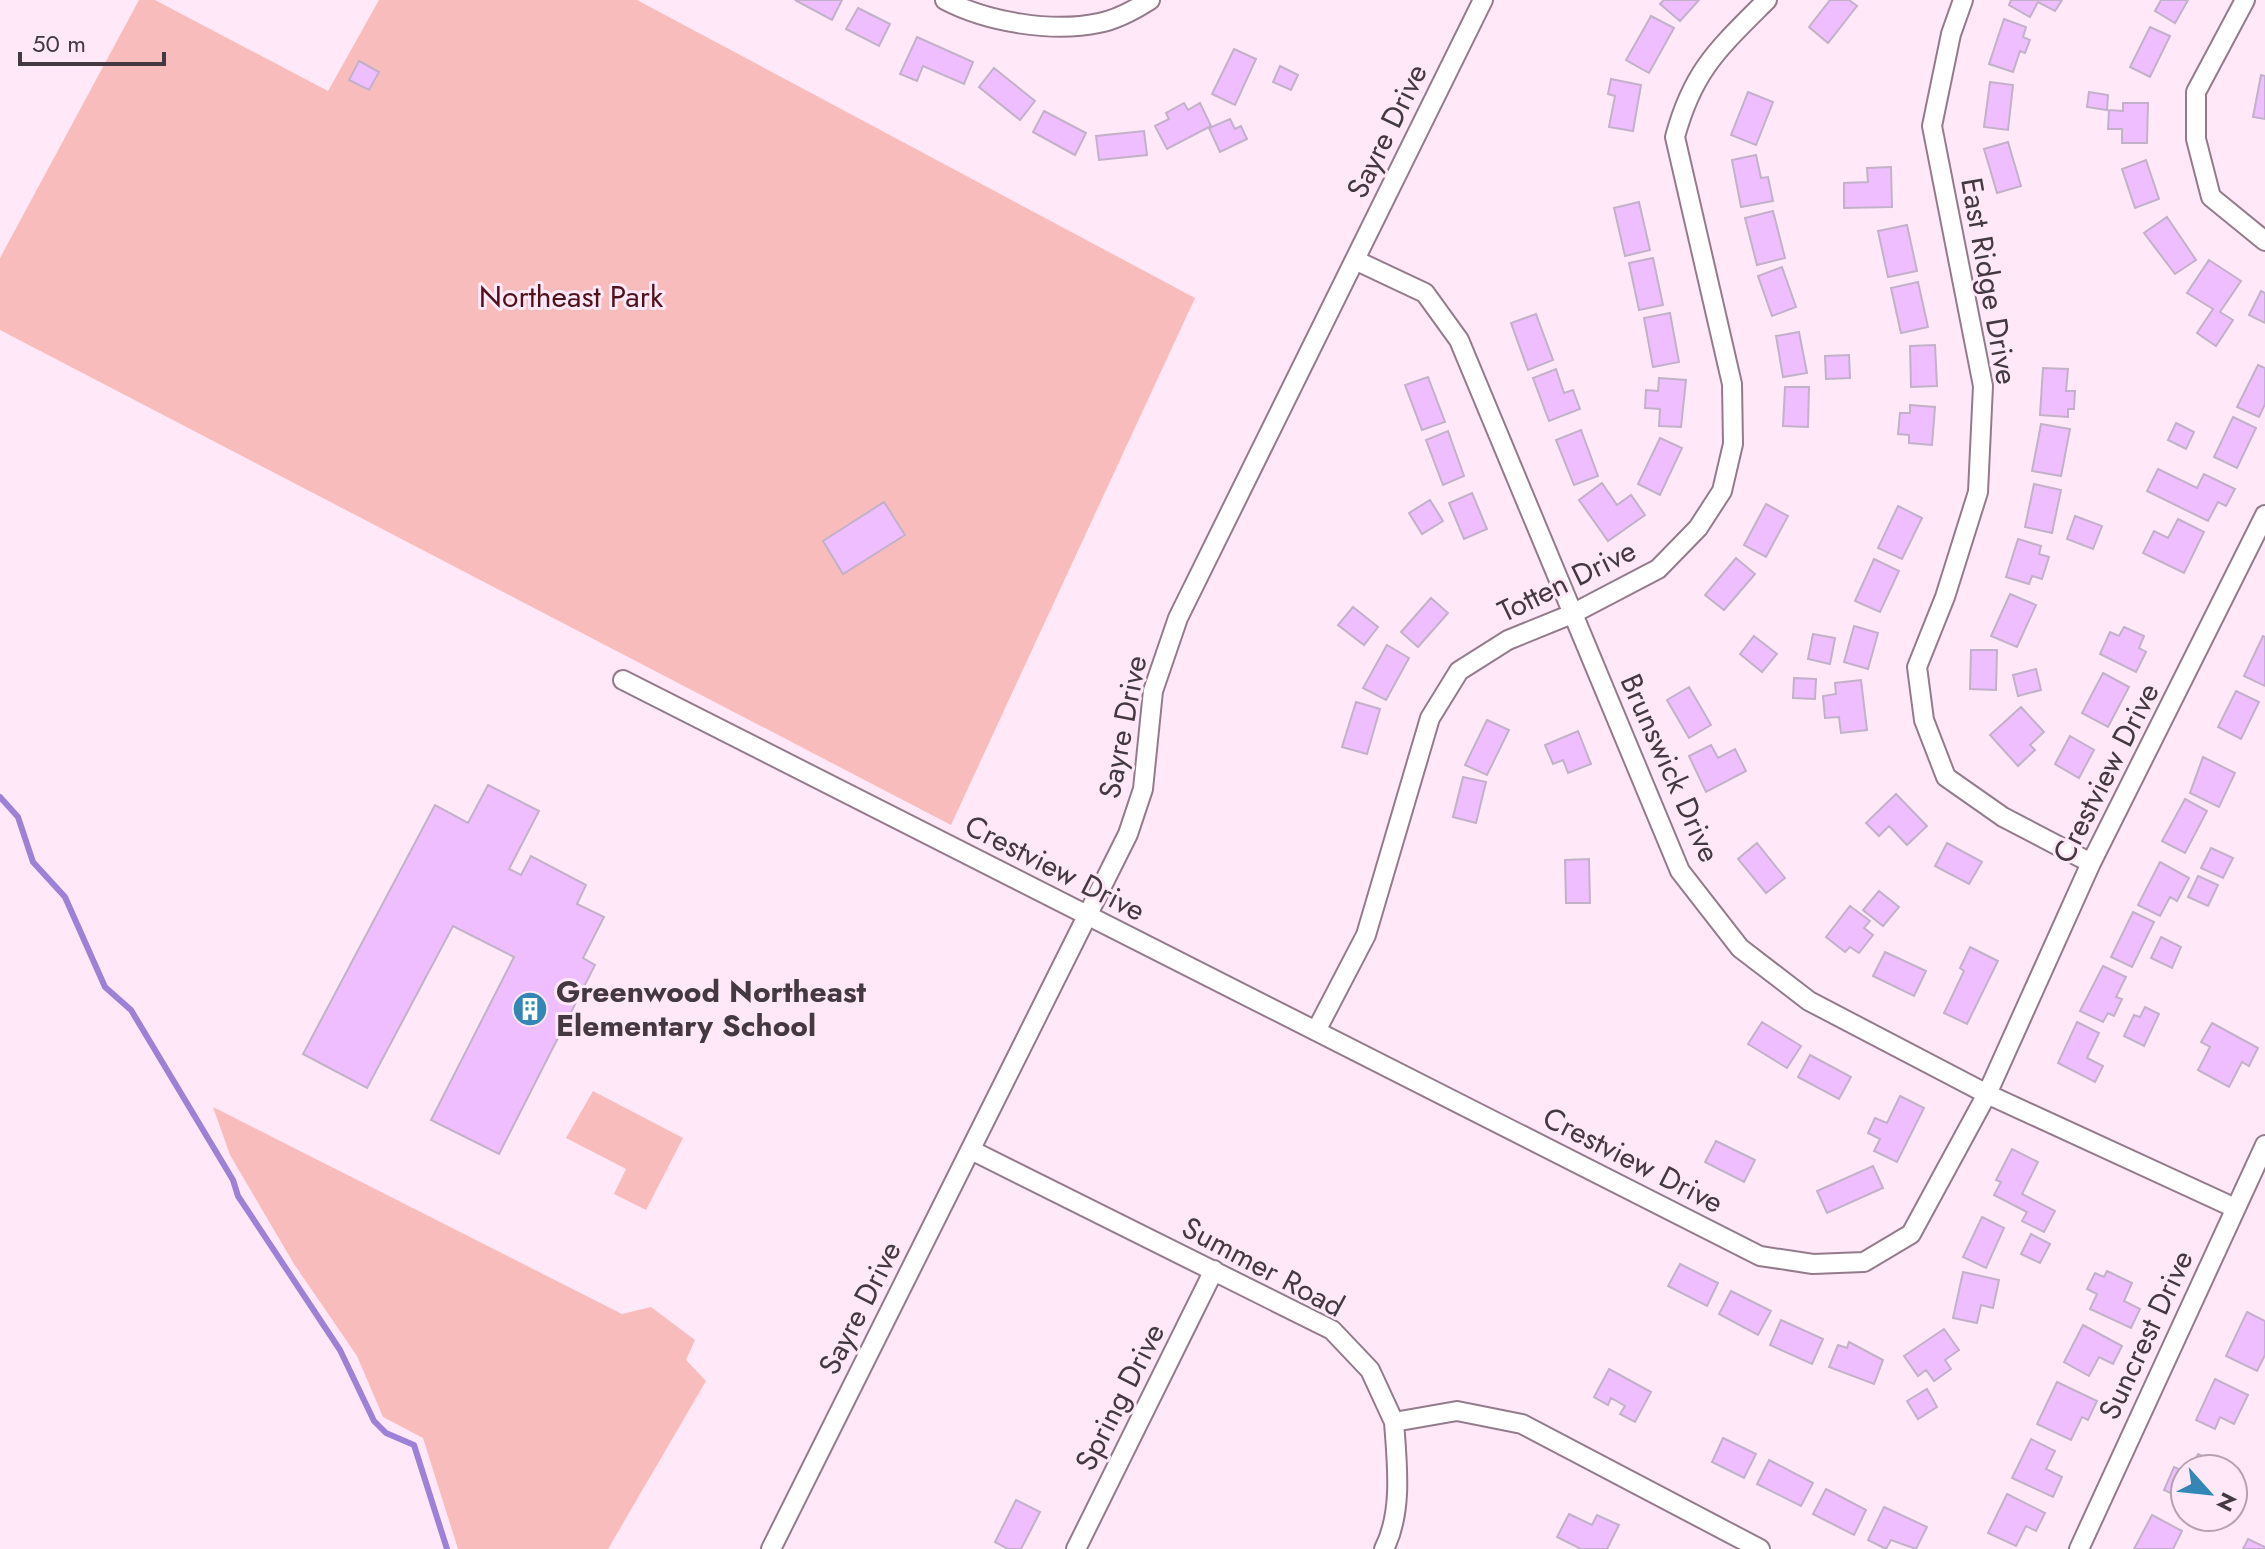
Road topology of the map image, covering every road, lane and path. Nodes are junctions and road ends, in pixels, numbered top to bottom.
1 (945, 0) edge
2 (1150, 0) edge
3 (1483, 0) edge
4 (1767, 0) edge
5 (1963, 0) edge
6 (2245, 0) edge
7 (2265, 241) edge
8 (1355, 260) junction
9 (2265, 515) edge
10 (1572, 614) junction
11 (623, 680) dead end
12 (2091, 863) junction
13 (1088, 916) junction
14 (1316, 1031) junction
15 (1987, 1094) junction
16 (2265, 1145) edge
17 (971, 1150) junction
18 (2235, 1208) junction
19 (1214, 1270) junction
20 (1394, 1422) junction
21 (1731, 1543) edge
22 (771, 1549) edge
23 (1076, 1549) edge
24 (1384, 1549) edge
25 (1760, 1549) edge
26 (2079, 1549) edge

1 - 2 street
3 - 8 street, Sayre Drive
4 - 10 street, Totten Drive
5 - 12 street, East Ridge Drive
6 - 7 street
8 - 10 street, Brunswick Drive
8 - 13 street, Sayre Drive
9 - 12 street, Crestview Drive
10 - 14 street, Totten Drive
10 - 15 street, Brunswick Drive
11 - 13 street, Crestview Drive
12 - 15 street, Crestview Drive
13 - 14 street, Crestview Drive
13 - 17 street, Sayre Drive
14 - 15 street, Crestview Drive
15 - 18 street, Brunswick Drive
16 - 18 street, Suncrest Drive
17 - 19 street, Summer Road
17 - 22 street, Sayre Drive
18 - 26 street, Suncrest Drive
19 - 20 street, Summer Road
19 - 23 street, Spring Drive
20 - 21 street
20 - 24 street
21 - 25 street

